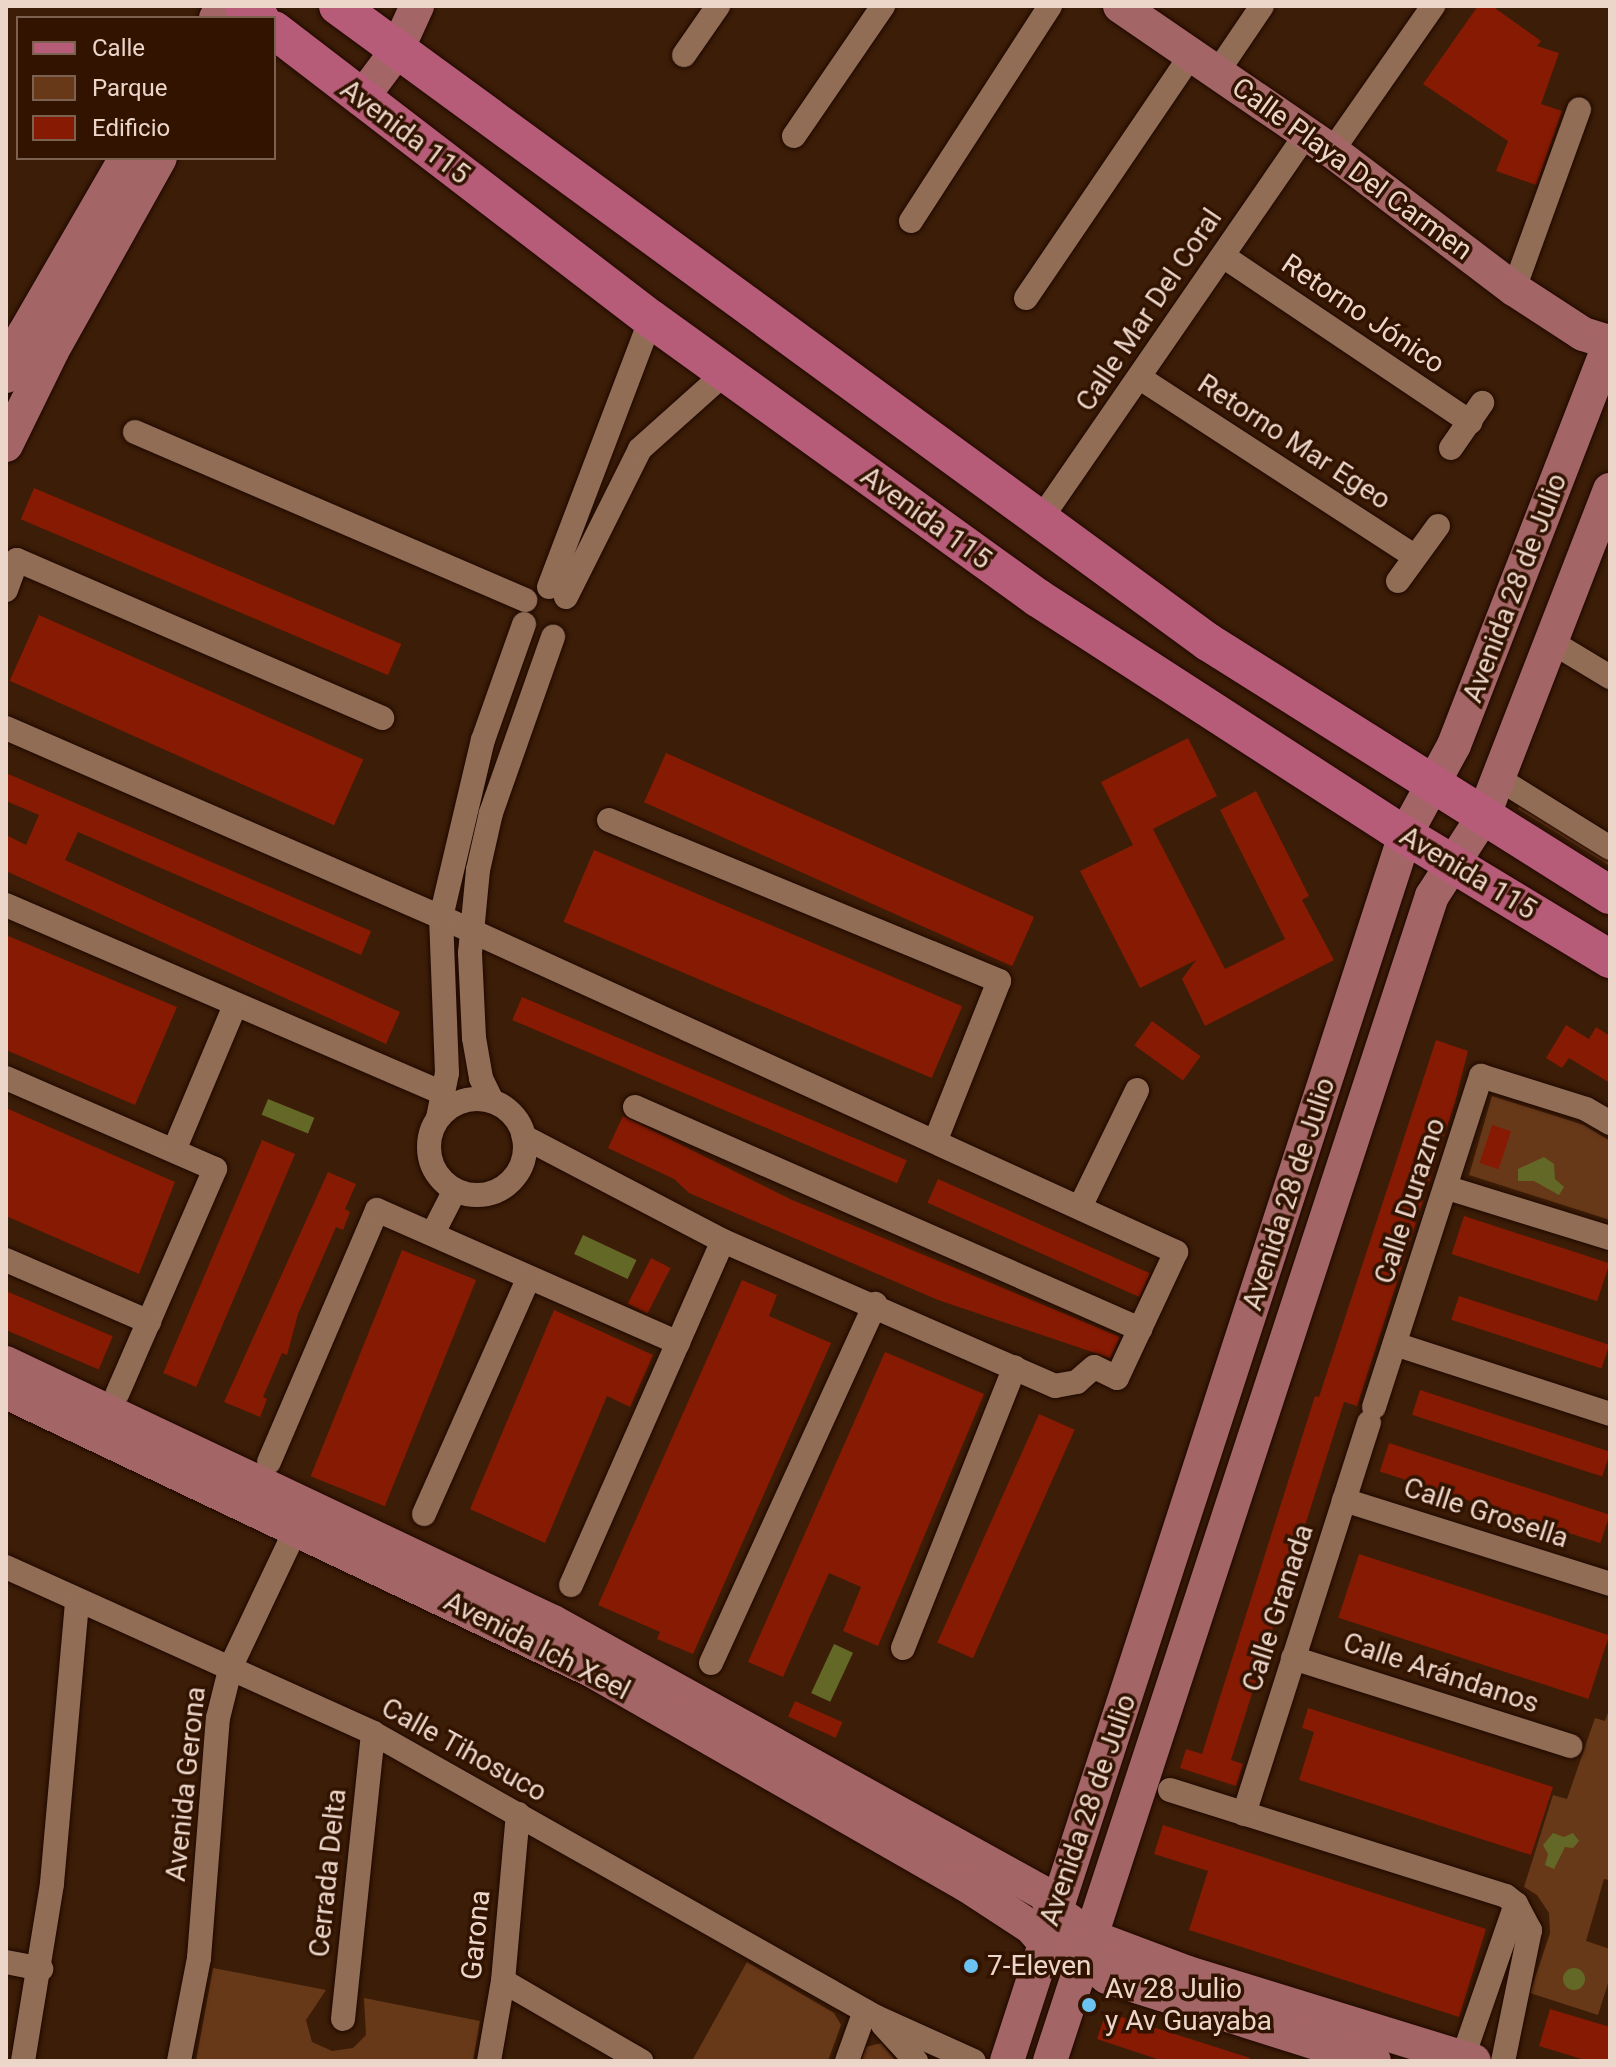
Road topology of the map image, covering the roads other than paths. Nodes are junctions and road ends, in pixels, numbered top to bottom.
1 (338, 6) edge
2 (417, 6) edge
3 (718, 6) edge
4 (883, 6) edge
5 (1050, 6) edge
6 (1120, 6) edge
7 (1262, 6) edge
8 (1433, 6) edge
9 (276, 32) edge
10 (396, 52) junction
11 (684, 55) dead end
12 (1205, 62) junction
13 (361, 99) junction
14 (1579, 109) dead end
15 (794, 136) dead end
16 (1320, 142) junction
17 (125, 160) edge
18 (159, 160) edge
19 (911, 221) dead end
20 (1223, 256) junction
21 (1514, 289) junction
22 (1026, 298) dead end
23 (651, 319) junction
24 (1603, 348) edge
25 (725, 373) junction
26 (6, 376) edge
27 (1140, 378) junction
28 (135, 432) dead end
29 (6, 445) edge
30 (1451, 448) dead end
31 (1610, 490) edge
32 (1040, 520) junction
33 (1438, 526) dead end
34 (1414, 556) junction
35 (1398, 581) dead end
36 (6, 590) edge
37 (558, 592) junction
38 (524, 612) junction
39 (553, 637) junction
40 (1550, 641) junction
41 (1610, 677) edge
42 (382, 718) dead end
43 (6, 728) edge
44 (1496, 777) junction
45 (1432, 782) junction
46 (1483, 817) junction
47 (609, 820) dead end
48 (1405, 835) junction
49 (1610, 848) edge
50 (1453, 864) junction
51 (1610, 895) edge
52 (6, 905) edge
53 (441, 917) junction
54 (471, 934) junction
55 (1610, 959) edge
56 (235, 1005) junction
57 (6, 1078) edge
58 (1137, 1090) dead end
59 (443, 1093) junction
60 (492, 1101) junction
61 (635, 1107) dead end
62 (438, 1118) junction
63 (1610, 1123) edge
64 (524, 1137) junction
65 (936, 1139) junction
66 (175, 1148) junction
67 (1448, 1188) junction
68 (455, 1190) junction
69 (1080, 1207) junction
70 (433, 1233) junction
71 (1610, 1238) edge
72 (723, 1241) junction
73 (6, 1260) edge
74 (528, 1279) junction
75 (875, 1304) junction
76 (149, 1322) junction
77 (1140, 1329) junction
78 (678, 1343) junction
79 (1395, 1344) junction
80 (6, 1363) edge
81 (1015, 1367) junction
82 (6, 1392) edge
83 (117, 1394) dead end
84 (1610, 1414) edge
85 (1372, 1415) joint
86 (269, 1462) dead end
87 (1344, 1500) junction
88 (424, 1514) dead end
89 (297, 1527) junction
90 (6, 1567) edge
91 (1610, 1584) edge
92 (571, 1585) dead end
93 (77, 1601) junction
94 (903, 1648) dead end
95 (1293, 1658) junction
96 (711, 1663) dead end
97 (231, 1666) junction
98 (373, 1733) junction
99 (1570, 1746) dead end
100 (1170, 1790) dead end
101 (518, 1814) junction
102 (1244, 1814) junction
103 (1516, 1904) junction
104 (1047, 1915) junction
105 (1088, 1948) junction
106 (6, 1962) edge
107 (41, 1969) junction
108 (503, 1981) junction
109 (1185, 1986) junction
110 (871, 2014) junction
111 (343, 2019) dead end
112 (1470, 2049) edge
113 (1504, 2049) edge
114 (23, 2061) edge
115 (179, 2061) edge
116 (489, 2061) edge
117 (641, 2061) edge
118 (847, 2061) edge
119 (916, 2061) edge
120 (974, 2061) edge
121 (1007, 2061) edge
122 (1050, 2061) edge
123 (1374, 2061) edge

1 - 10 main road, Avenida 115
2 - 10 street
3 - 11 street
4 - 15 street
5 - 19 street
6 - 12 street, Calle Playa Del Carmen
7 - 12 street
8 - 16 street, Calle Mar Del Coral
9 - 13 main road, Avenida 115
10 - 13 street
10 - 32 main road, Avenida 115
12 - 16 street, Calle Playa Del Carmen
12 - 22 street
13 - 23 main road, Avenida 115
14 - 21 street
16 - 20 street, Calle Mar Del Coral
16 - 21 street, Calle Playa Del Carmen
17 - 26 street
18 - 29 street
20 - 27 street, Calle Mar Del Coral
20 - 30 street, Retorno Jónico
21 - 24 street, Calle Playa Del Carmen
23 - 25 main road, Avenida 115
23 - 37 street
24 - 45 street, Avenida 28 de Julio
25 - 37 street
25 - 48 main road, Avenida 115
27 - 32 street, Calle Mar Del Coral
27 - 34 street, Retorno Mar Egeo
28 - 38 street
31 - 40 street, Avenida 28 de Julio
32 - 45 main road, Avenida 115
33 - 34 street
34 - 35 street
36 - 42 street
37 - 38 street
37 - 39 street
38 - 39 street
38 - 53 street
39 - 54 street
40 - 41 street
40 - 44 street, Avenida 28 de Julio
43 - 53 street
44 - 46 street, Avenida 28 de Julio
44 - 49 street
45 - 46 main road, Avenida 115
45 - 48 street, Avenida 28 de Julio
46 - 50 street, Avenida 28 de Julio
46 - 51 main road, Avenida 115
47 - 65 street
48 - 50 main road, Avenida 115
48 - 104 street, Avenida 28 de Julio
50 - 55 main road, Avenida 115
50 - 105 street, Avenida 28 de Julio
52 - 56 street
53 - 54 street
53 - 59 street
54 - 60 street
54 - 65 street
56 - 59 street
56 - 66 street
57 - 66 street
58 - 69 street
59 - 62 street
60 - 62 street
60 - 64 street
61 - 77 street
62 - 68 street
63 - 67 street, Calle Durazno
64 - 68 street
64 - 72 street
65 - 69 street
66 - 76 street
67 - 71 street
67 - 79 street, Calle Durazno
68 - 70 street
69 - 77 street
70 - 74 street
70 - 86 street
72 - 75 street
72 - 78 street
73 - 76 street
74 - 78 street
74 - 88 street
75 - 81 street
75 - 96 street
76 - 83 street
77 - 81 street
78 - 92 street
79 - 84 street
79 - 85 street, Calle Durazno
80 - 104 street
81 - 94 street
82 - 89 street, Avenida Ich Xeel
85 - 87 street, Calle Granada
87 - 91 street, Calle Grosella
87 - 95 street, Calle Granada
89 - 97 street, Avenida Gerona
89 - 104 street, Avenida Ich Xeel
90 - 93 street, Calle Tihosuco
93 - 97 street, Calle Tihosuco
93 - 107 street
95 - 99 street, Calle Arándanos
95 - 102 street, Calle Granada
97 - 98 street, Calle Tihosuco
97 - 115 street, Avenida Gerona
98 - 101 street, Calle Tihosuco
98 - 111 street, Cerrada Delta
100 - 102 street
101 - 108 street, Garona
101 - 110 street, Calle Tihosuco
102 - 103 street
103 - 112 street
103 - 113 street
104 - 105 street
104 - 121 street, Avenida 28 de Julio
105 - 109 street
105 - 122 street, Avenida 28 de Julio
106 - 107 street
107 - 114 street
108 - 116 street, Garona
108 - 117 street
109 - 112 street
109 - 123 street
110 - 118 street
110 - 119 street, Calle Tihosuco
110 - 120 street, Calle Tihosuco
112 - 113 street

